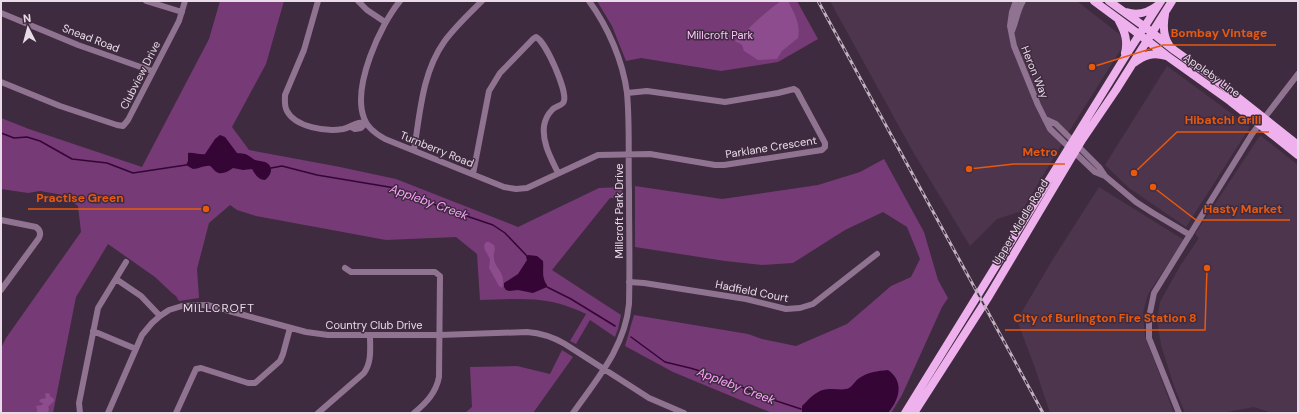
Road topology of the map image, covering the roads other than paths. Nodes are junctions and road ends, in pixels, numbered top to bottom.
1 (146, 1) edge
2 (185, 1) edge
3 (318, 1) edge
4 (358, 1) edge
5 (400, 1) edge
6 (482, 1) edge
7 (589, 1) edge
8 (1016, 1) edge
9 (1023, 1) edge
10 (1094, 1) edge
11 (1109, 1) edge
12 (1172, 1) edge
13 (1161, 2) edge
14 (1166, 11) junction
15 (182, 12) junction
16 (1124, 12) junction
17 (2, 16) edge
18 (1118, 18) junction
19 (385, 22) junction
20 (1148, 30) junction
21 (1012, 31) junction
22 (1140, 35) junction
23 (1147, 40) junction
24 (1174, 50) junction
25 (1167, 56) junction
26 (1123, 60) junction
27 (1132, 64) junction
28 (152, 71) junction
29 (1298, 74) edge
30 (1, 82) edge
31 (627, 92) junction
32 (1262, 121) junction
33 (366, 123) junction
34 (1298, 145) edge
35 (1074, 147) junction
36 (414, 150) junction
37 (628, 155) junction
38 (1298, 155) edge
39 (558, 173) junction
40 (473, 174) junction
41 (1, 220) edge
42 (1190, 235) junction
43 (877, 254) dead end
44 (126, 262) dead end
45 (345, 268) dead end
46 (116, 278) junction
47 (629, 282) junction
48 (1, 290) edge
49 (160, 316) junction
50 (290, 328) junction
51 (93, 331) junction
52 (370, 335) junction
53 (440, 335) junction
54 (136, 349) junction
55 (604, 370) junction
56 (80, 413) edge
57 (108, 413) edge
58 (176, 413) edge
59 (318, 413) edge
60 (414, 413) edge
61 (573, 413) edge
62 (684, 413) edge
63 (905, 413) edge
64 (914, 413) edge
65 (1179, 413) edge

1 - 15 street
2 - 15 street, Clubview Drive
3 - 33 street
4 - 19 street
5 - 19 street
6 - 36 street
7 - 31 street, Millcroft Park Drive
8 - 21 street, Heron Way
9 - 21 street, Heron Way
10 - 18 main road, Appleby Line
11 - 16 main road, Appleby Line
12 - 14 main road, Upper Middle Road
13 - 16 main road
13 - 20 main road, Upper Middle Road
14 - 20 main road, Upper Middle Road
14 - 24 main road
15 - 28 street, Clubview Drive
16 - 20 main road, Appleby Line
17 - 28 street, Snead Road
18 - 22 main road, Appleby Line
18 - 26 main road
19 - 33 street
20 - 22 main road, Upper Middle Road
20 - 23 main road, Upper Middle Road
20 - 24 main road, Appleby Line
21 - 35 street, Heron Way
22 - 23 main road, Appleby Line
22 - 26 main road, Upper Middle Road
23 - 25 main road, Appleby Line
23 - 27 main road, Upper Middle Road
24 - 32 main road, Appleby Line
25 - 27 main road
25 - 32 main road, Appleby Line
26 - 35 main road, Upper Middle Road
27 - 35 main road, Upper Middle Road
28 - 30 street, Clubview Drive
29 - 32 street
31 - 37 street, Millcroft Park Drive
31 - 37 street, Parklane Crescent
32 - 34 main road, Appleby Line
32 - 38 main road, Appleby Line
32 - 42 street
33 - 36 street, Turnberry Road
35 - 42 street, Heron Way
35 - 63 main road, Upper Middle Road
35 - 64 main road, Upper Middle Road
36 - 40 street, Turnberry Road
37 - 39 street, Turnberry Road
37 - 47 street, Millcroft Park Drive
39 - 40 street, Turnberry Road
39 - 40 street
41 - 48 street
42 - 65 street
43 - 47 street, Hadfield Court
44 - 46 street
45 - 53 street
46 - 49 street
46 - 51 street
47 - 55 street, Millcroft Park Drive
49 - 50 street, Country Club Drive
49 - 54 street, Country Club Drive
50 - 52 street, Country Club Drive
50 - 58 street
51 - 54 street
51 - 56 street
52 - 53 street, Country Club Drive
52 - 59 street
53 - 55 street, Country Club Drive
53 - 60 street
54 - 57 street, Country Club Drive
55 - 61 street, Millcroft Park Drive
55 - 62 street, Country Club Drive

